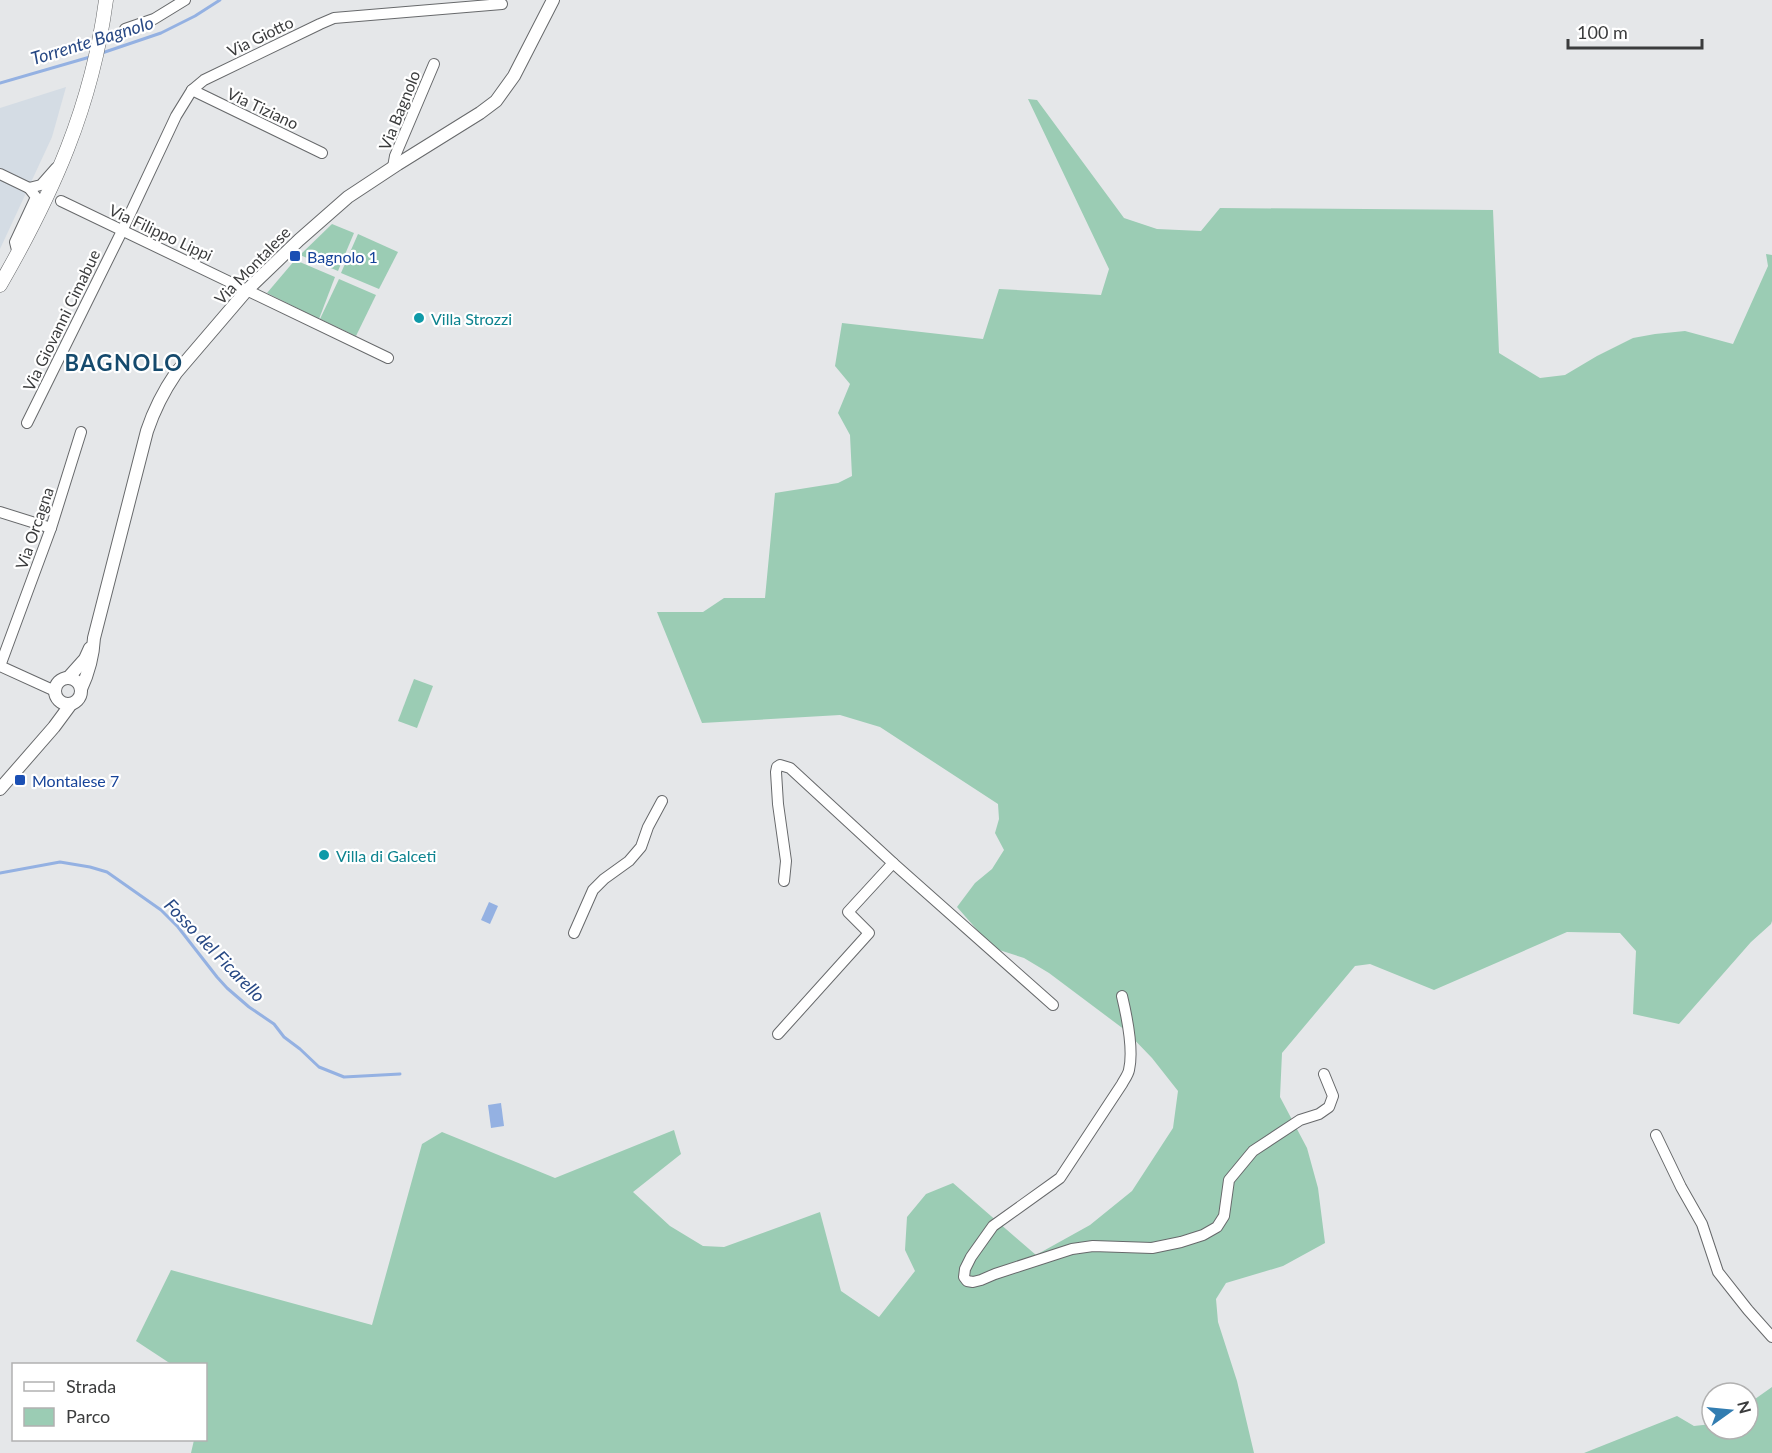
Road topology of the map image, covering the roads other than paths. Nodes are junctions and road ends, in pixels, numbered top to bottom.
1 (99, 0) edge
2 (106, 0) edge
3 (114, 0) edge
4 (185, 0) edge
5 (553, 0) edge
6 (502, 4) dead end
7 (104, 18) junction
8 (125, 29) dead end
9 (101, 36) junction
10 (434, 64) dead end
11 (192, 90) junction
12 (322, 153) dead end
13 (64, 159) junction
14 (393, 167) junction
15 (0, 174) edge
16 (29, 188) junction
17 (61, 201) dead end
18 (122, 231) junction
19 (18, 254) junction
20 (0, 285) edge
21 (247, 290) junction
22 (388, 358) dead end
23 (27, 423) dead end
24 (81, 432) dead end
25 (0, 512) edge
26 (51, 528) junction
27 (94, 639) junction
28 (0, 666) edge
29 (68, 678) junction
30 (81, 689) junction
31 (56, 695) junction
32 (71, 704) junction
33 (54, 727) junction
34 (0, 789) edge
35 (662, 801) dead end
36 (893, 863) junction
37 (784, 881) dead end
38 (574, 933) dead end
39 (1122, 996) dead end
40 (1053, 1005) dead end
41 (778, 1034) dead end
42 (1324, 1074) dead end
43 (1656, 1135) dead end
44 (1772, 1336) edge

1 - 7 main road
2 - 7 main road
3 - 9 main road
4 - 8 street
5 - 14 street, Via Montalese
6 - 11 street, Via Giotto
7 - 9 main road
9 - 13 main road
10 - 14 street, Via Bagnolo
11 - 12 street, Via Tiziano
11 - 18 street, Via Giotto
13 - 16 street
13 - 19 main road
14 - 21 street, Via Montalese
15 - 16 street
16 - 19 street
17 - 18 street, Via Filippo Lippi
18 - 21 street, Via Filippo Lippi
18 - 23 street, Via Giovanni Cimabue
19 - 20 main road
21 - 22 street, Via Filippo Lippi
21 - 27 street, Via Montalese
24 - 26 street, Via Orcagna
25 - 26 street
26 - 28 street, Via Orcagna
27 - 29 street, Via Montalese
27 - 30 street, Via Montalese
28 - 31 street
29 - 30 street
29 - 31 street, Via Montalese
30 - 32 street, Via Montalese
31 - 32 street
31 - 33 street
32 - 33 street, Via Montalese
33 - 34 street, Via Montalese
35 - 38 street
36 - 37 street
36 - 40 street
36 - 41 street
39 - 42 street
43 - 44 street

